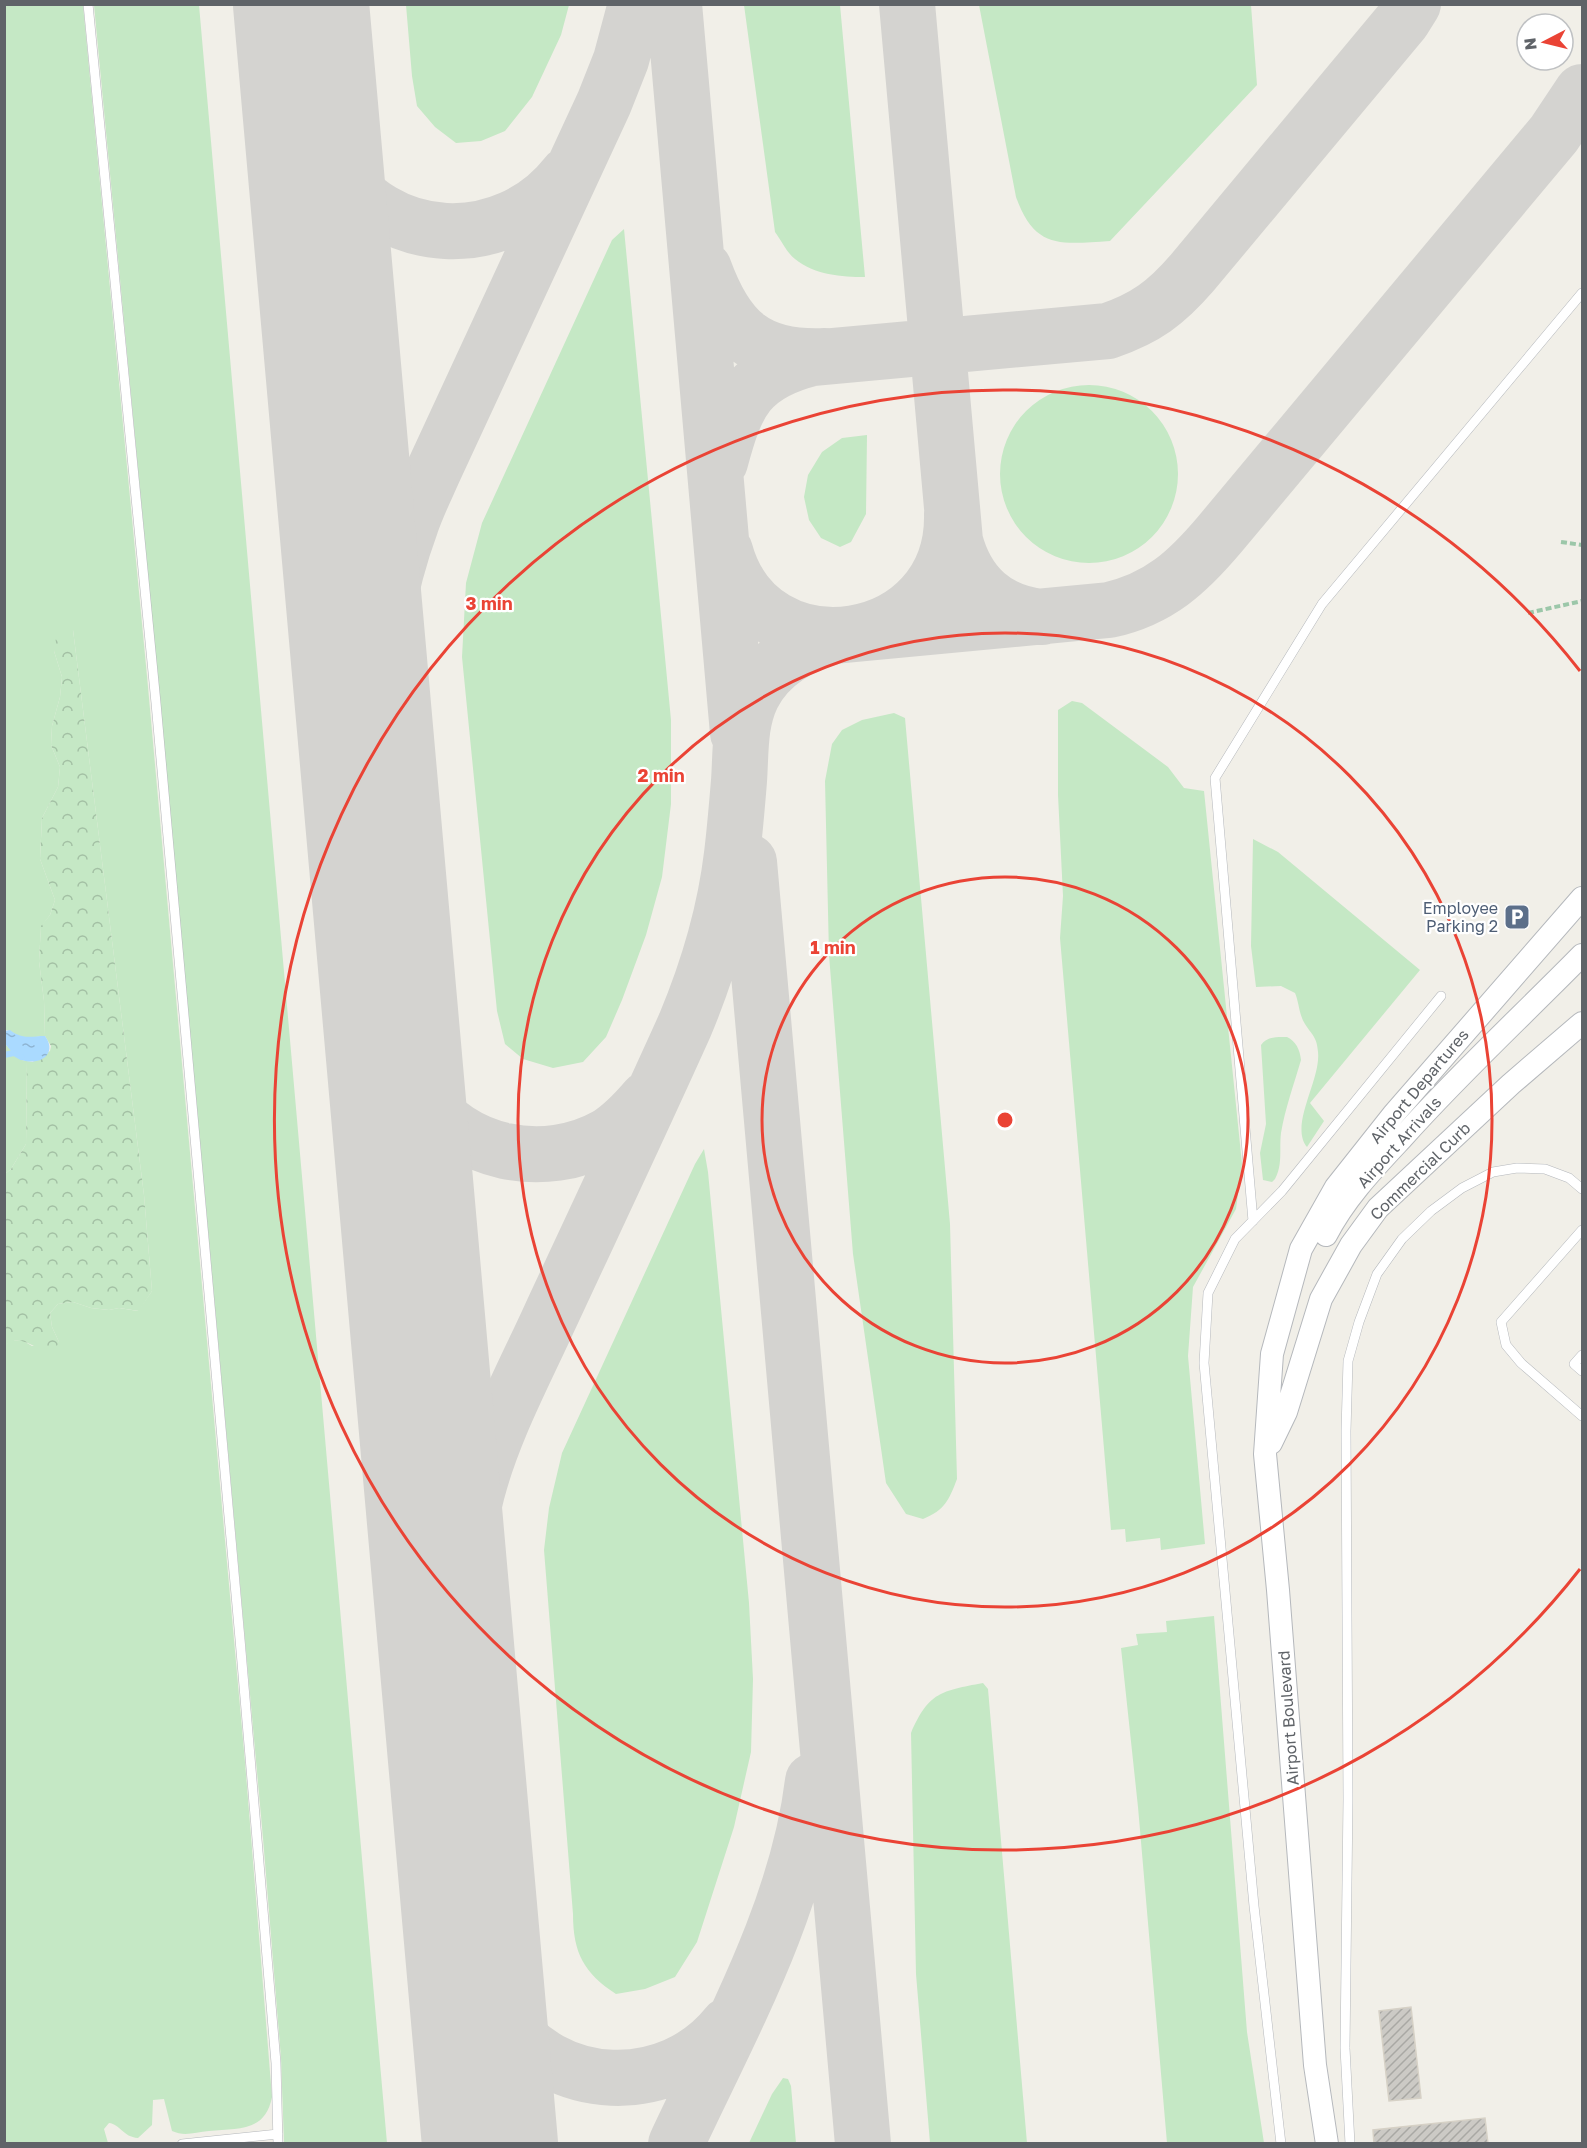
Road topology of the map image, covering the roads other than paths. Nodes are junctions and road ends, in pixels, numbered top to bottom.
1 (88, 4) edge
2 (1582, 293) edge
3 (1582, 898) edge
4 (1582, 955) edge
5 (1441, 996) dead end
6 (1582, 1023) edge
7 (1582, 1189) edge
8 (1253, 1221) junction
9 (1582, 1230) edge
10 (1288, 1295) junction
11 (1582, 1354) edge
12 (1582, 1371) edge
13 (1582, 1416) edge
14 (1265, 1454) junction
15 (278, 2139) edge
16 (182, 2144) edge
17 (1281, 2144) edge
18 (1327, 2144) edge
19 (1350, 2144) edge

1 - 15 lane
2 - 8 lane
3 - 10 street, Airport Departures
4 - 10 street, Airport Arrivals
5 - 8 lane
6 - 14 street, Commercial Curb
7 - 19 lane
8 - 17 lane
9 - 13 lane
10 - 14 street, Airport Boulevard
11 - 12 lane
14 - 18 street, Airport Boulevard
15 - 16 lane

